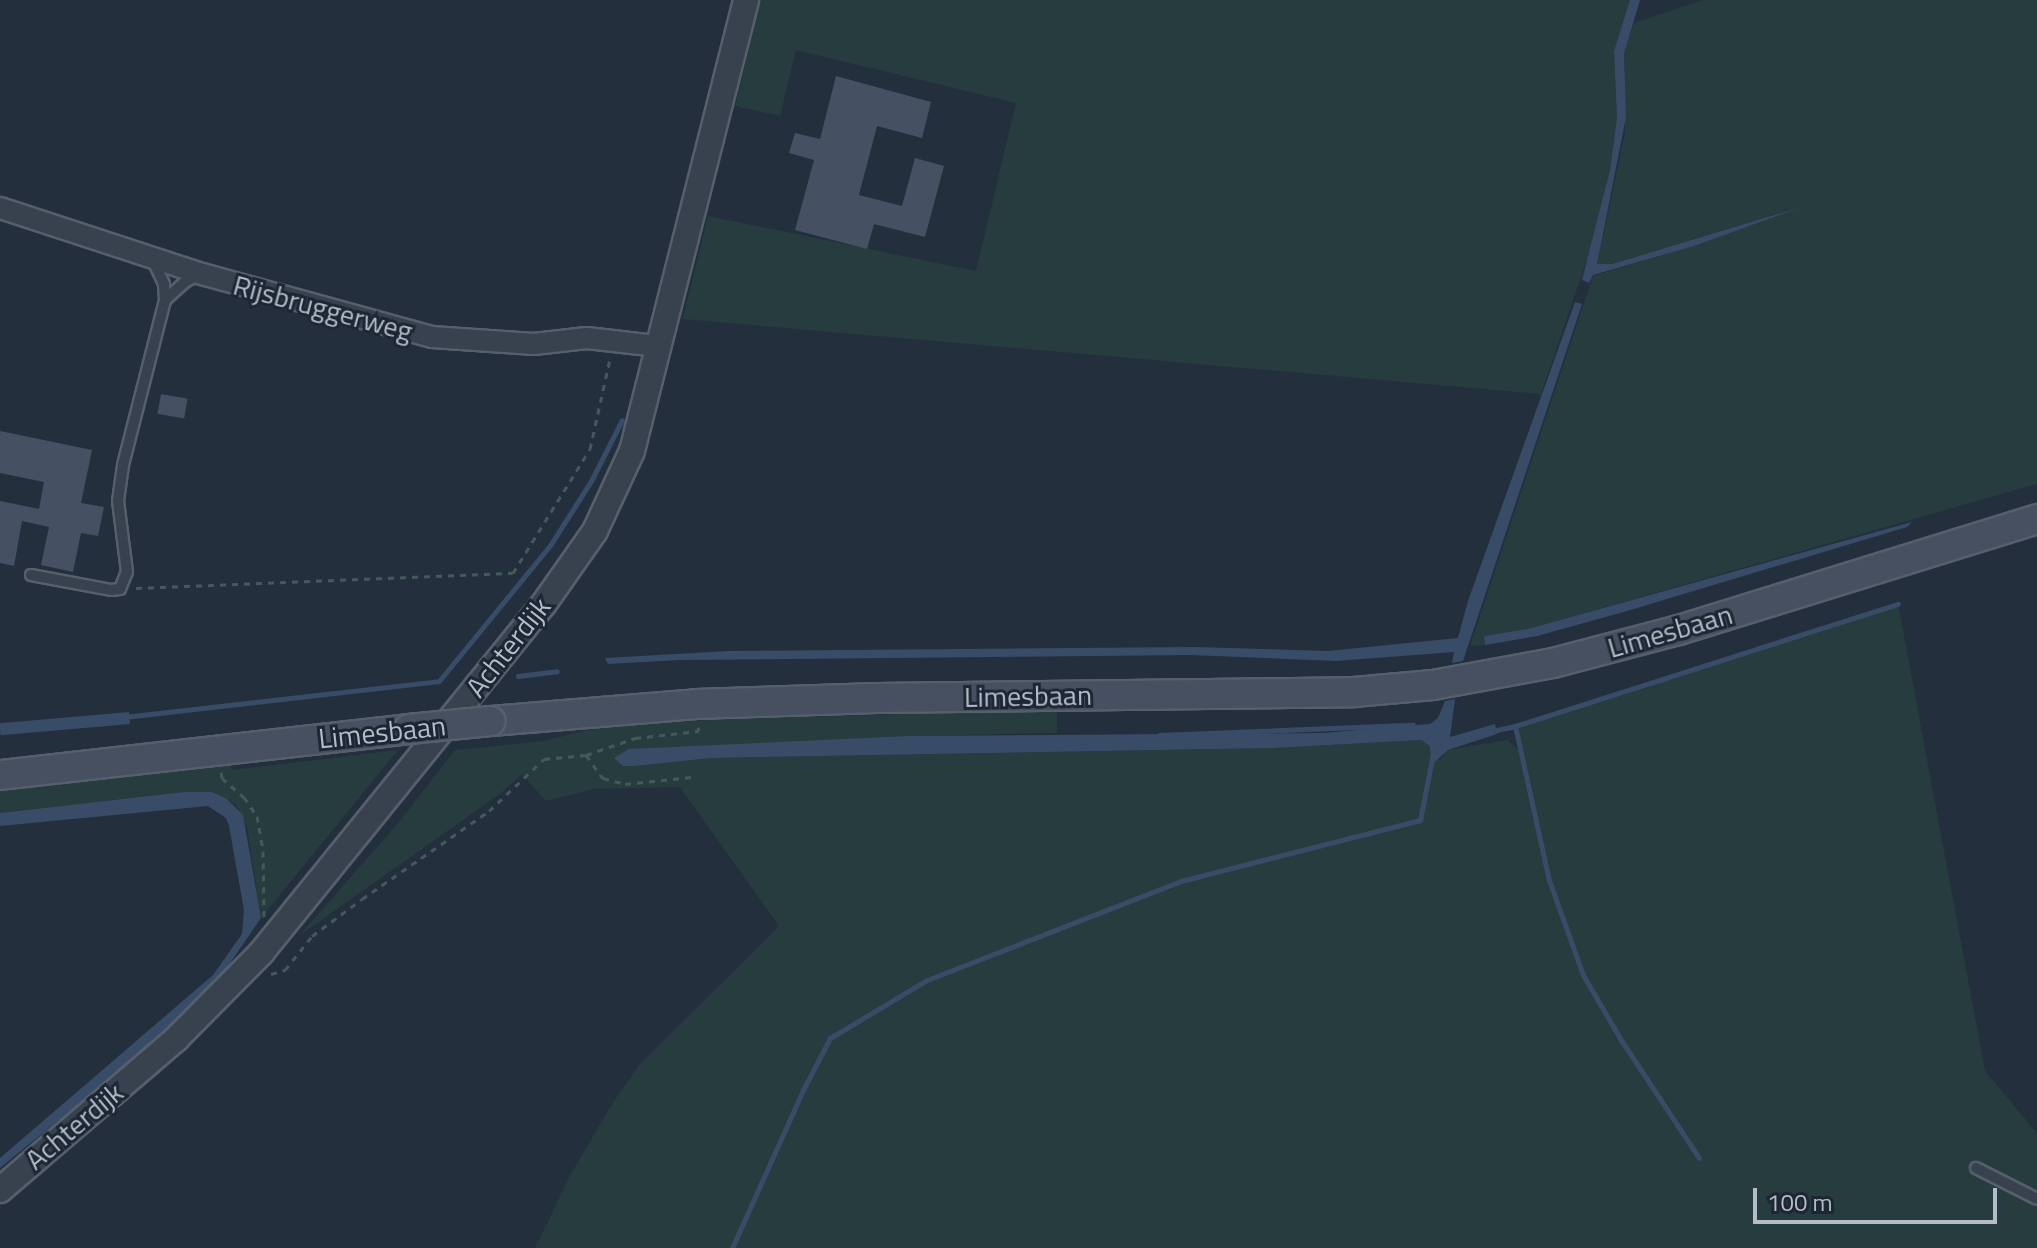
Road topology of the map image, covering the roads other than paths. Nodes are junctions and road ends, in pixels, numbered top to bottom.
1 (746, 0) edge
2 (0, 208) edge
3 (152, 258) junction
4 (202, 274) junction
5 (165, 300) junction
6 (656, 346) junction
7 (2037, 519) edge
8 (31, 575) dead end
9 (0, 775) edge
10 (1976, 1168) dead end
11 (0, 1190) edge
12 (2037, 1199) edge

1 - 6 street, Achterdijk
2 - 3 street, Rijsbruggerweg
3 - 4 street, Rijsbruggerweg
3 - 5 lane
4 - 5 lane
4 - 6 street, Rijsbruggerweg
5 - 8 lane
6 - 11 street, Achterdijk
7 - 9 main road, Limesbaan, bridge
10 - 12 lane

